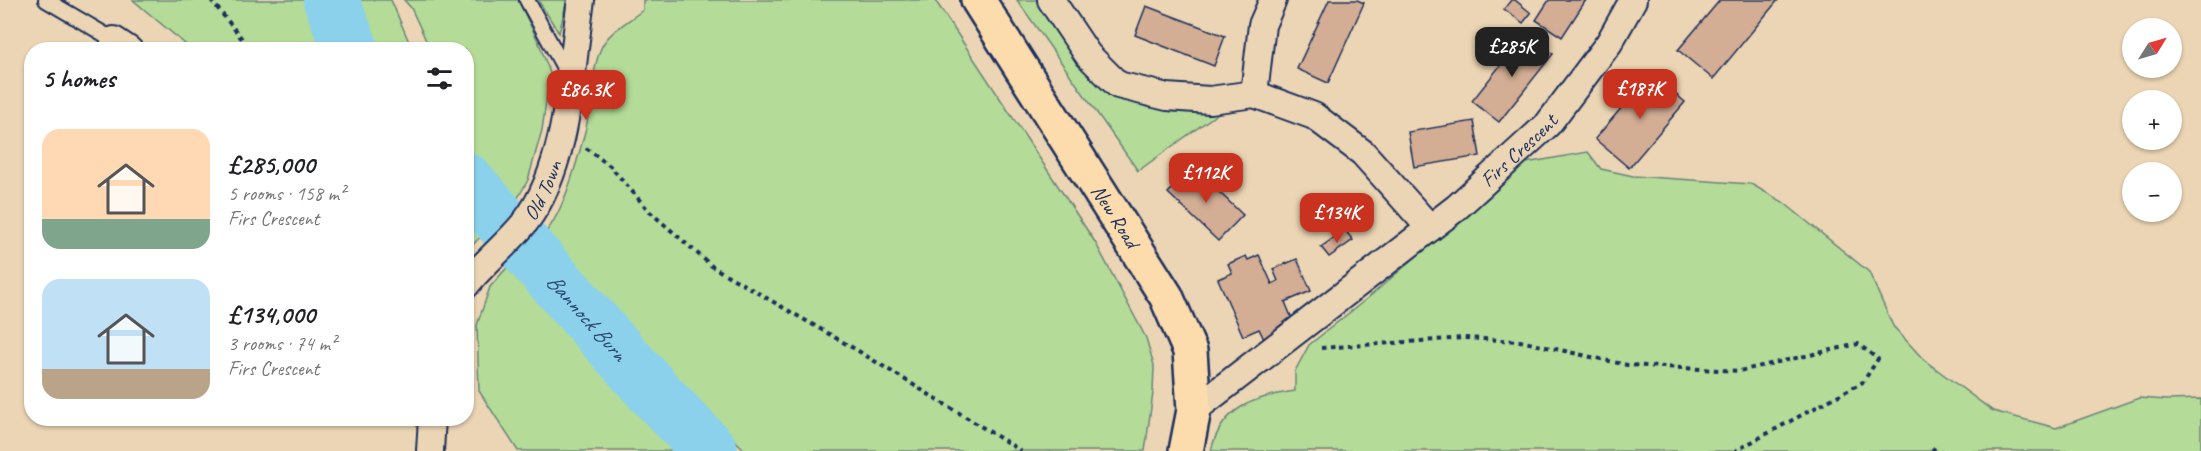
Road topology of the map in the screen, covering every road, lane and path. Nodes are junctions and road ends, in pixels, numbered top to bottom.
1 (46, 0) edge
2 (210, 0) edge
3 (527, 0) edge
4 (581, 0) edge
5 (978, 0) edge
6 (1051, 0) edge
7 (1273, 0) edge
8 (1633, 0) edge
9 (116, 42) edge
10 (244, 42) edge
11 (570, 79) junction
12 (1254, 94) junction
13 (563, 130) junction
14 (1430, 228) junction
15 (474, 277) edge
16 (1270, 351) junction
17 (1194, 410) junction
18 (432, 426) edge
19 (1937, 445) dead end
20 (430, 451) edge
21 (1021, 451) edge
22 (1186, 451) edge
23 (1735, 451) edge
24 (1932, 451) edge

1 - 9 lane
2 - 10 path
3 - 11 lane
4 - 11 street, Old Town
5 - 17 main road, New Road
6 - 12 street
7 - 12 street
8 - 14 street, Firs Crescent
11 - 13 street, Old Town
12 - 14 street
13 - 15 street, Old Town
13 - 21 path
14 - 16 street, Firs Crescent
16 - 17 street, Firs Crescent
16 - 23 path
17 - 22 main road, New Road
18 - 20 street
19 - 24 path

